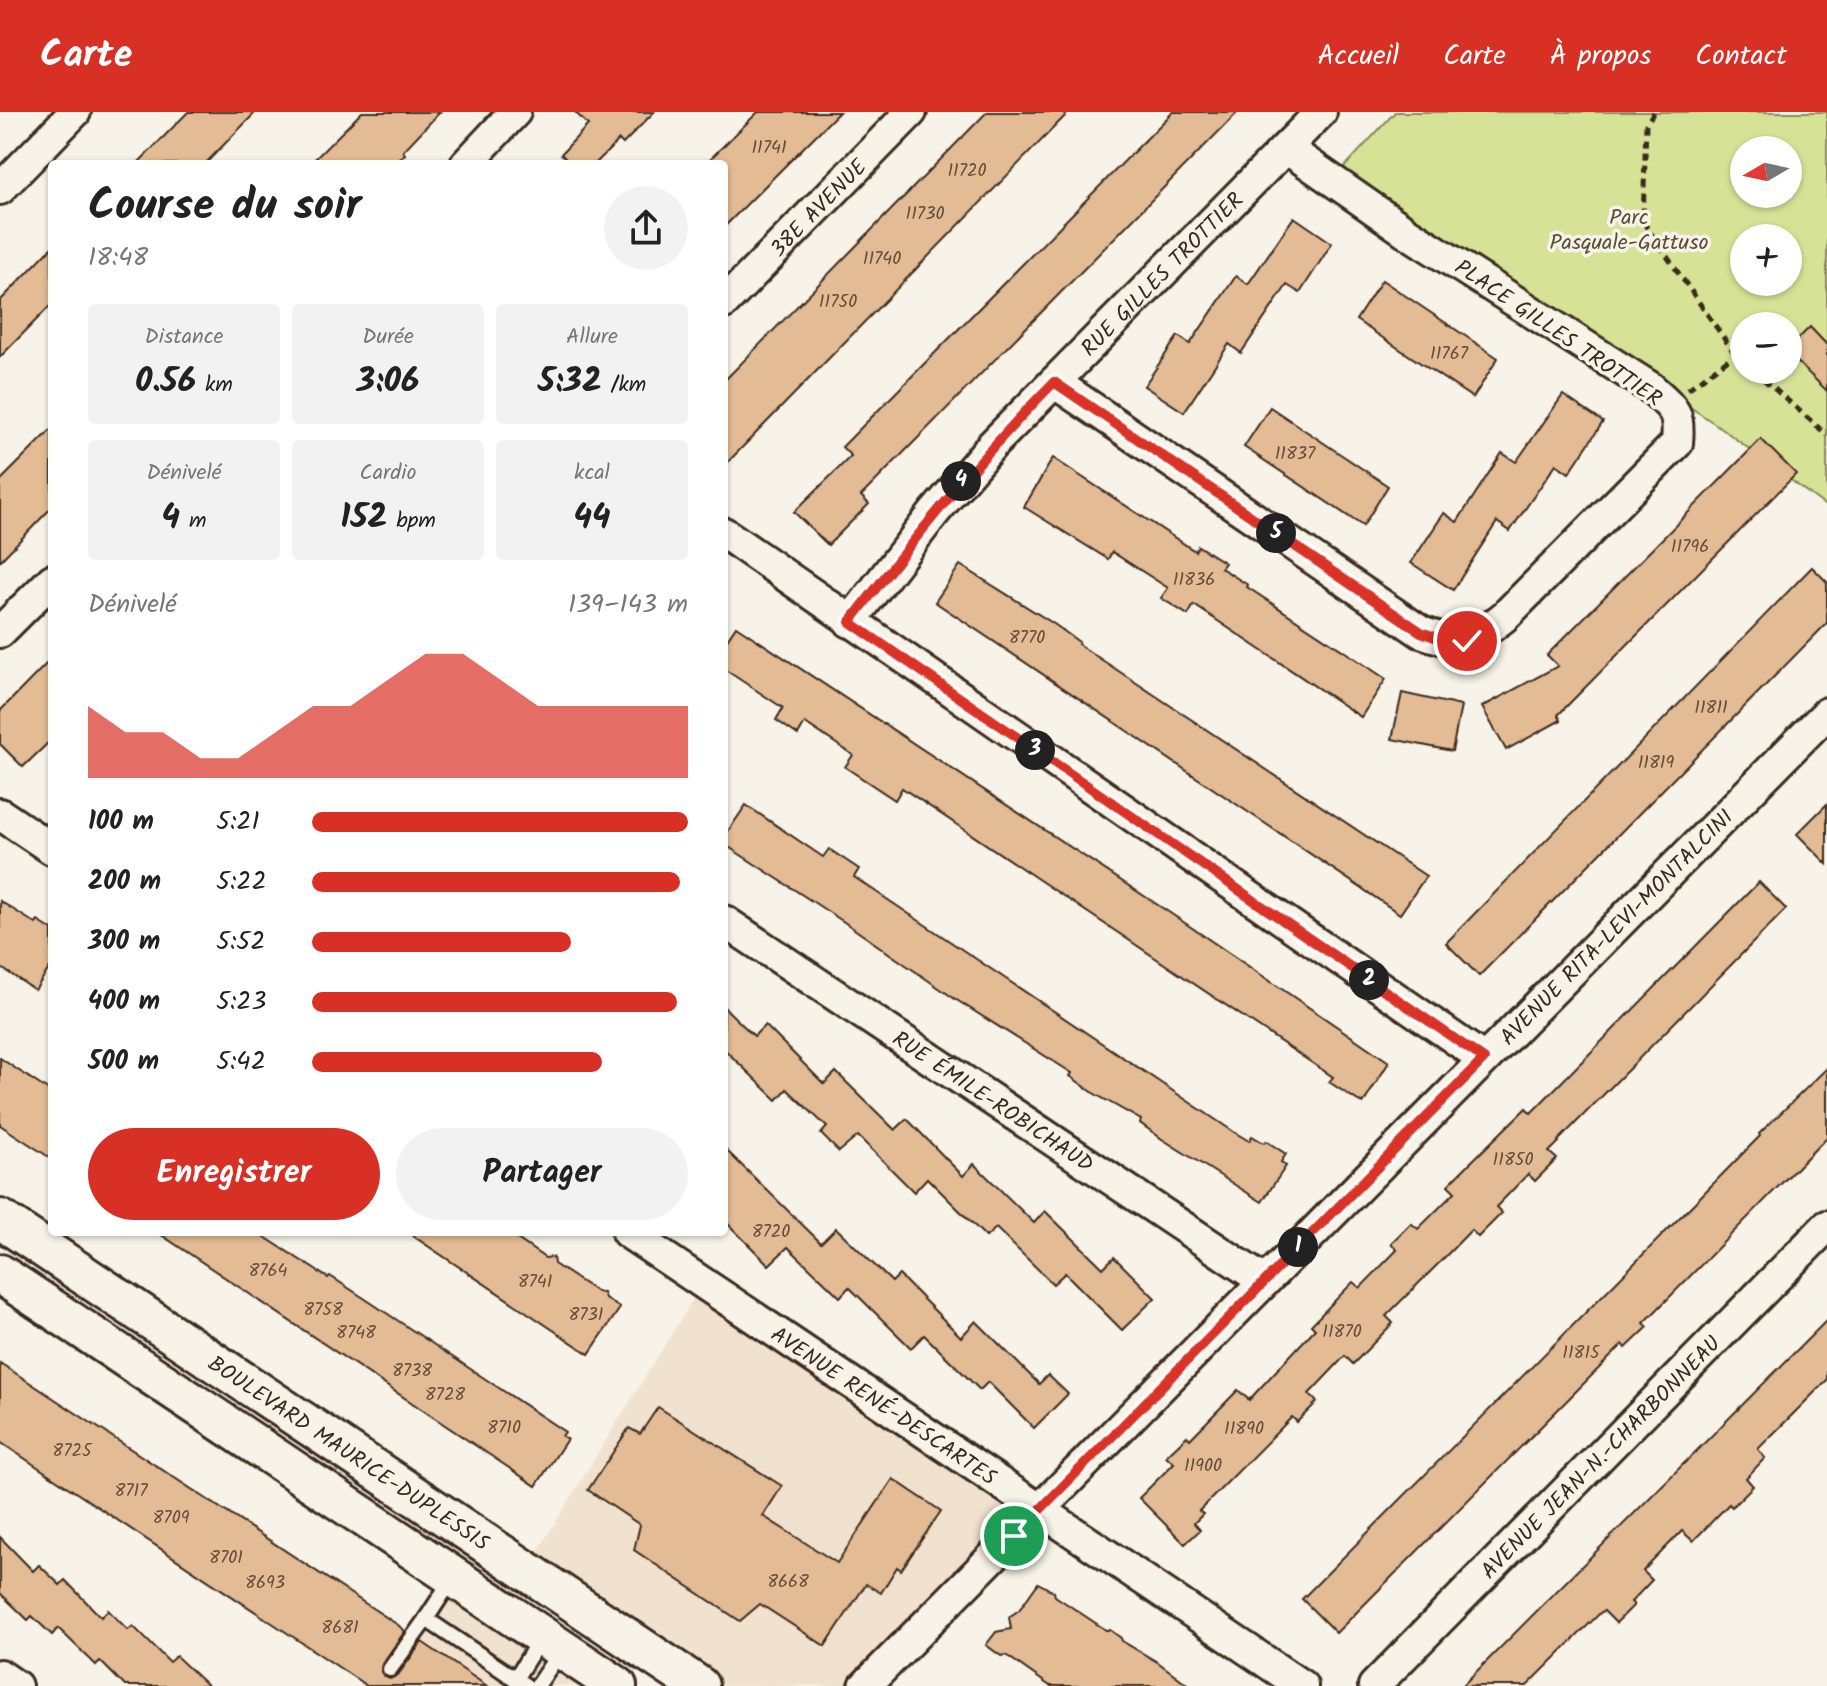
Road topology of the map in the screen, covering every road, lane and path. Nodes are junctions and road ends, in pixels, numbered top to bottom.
1 (75, 112) edge
2 (515, 112) edge
3 (911, 112) edge
4 (1321, 112) edge
5 (1654, 112) edge
6 (1286, 148) junction
7 (470, 160) edge
8 (0, 189) edge
9 (728, 299) edge
10 (1730, 347) edge
11 (1730, 358) edge
12 (1054, 382) junction
13 (1769, 384) edge
14 (1668, 404) junction
15 (1827, 435) edge
16 (728, 536) edge
17 (48, 584) edge
18 (850, 622) junction
19 (0, 632) edge
20 (1827, 713) edge
21 (0, 814) edge
22 (48, 846) edge
23 (728, 924) edge
24 (1484, 1059) junction
25 (0, 1219) edge
26 (1827, 1226) edge
27 (633, 1236) edge
28 (0, 1274) edge
29 (1264, 1281) junction
30 (1040, 1510) junction
31 (454, 1576) junction
32 (426, 1619) junction
33 (552, 1642) junction
34 (390, 1669) dead end
35 (0, 1675) edge
36 (520, 1682) edge
37 (16, 1686) edge
38 (537, 1686) edge
39 (617, 1686) edge
40 (699, 1686) edge
41 (865, 1686) edge
42 (1302, 1686) edge
43 (1374, 1686) edge

1 - 8 street
2 - 7 street
3 - 9 street, 38E AVENUE
4 - 6 street, RUE GILLES TROTTIER
5 - 10 path
6 - 12 street, RUE GILLES TROTTIER
6 - 14 street, PLACE GILLES TROTTIER
11 - 14 path
12 - 14 street, PLACE GILLES TROTTIER
12 - 18 street, RUE GILLES TROTTIER
13 - 15 path
16 - 18 street
17 - 19 street
18 - 24 street
20 - 24 street, AVENUE RITA-LEVI-MONTALCINI
21 - 22 street
23 - 29 street, RUE ÉMILE-ROBICHAUD
24 - 29 street, AVENUE RITA-LEVI-MONTALCINI
25 - 40 street, BOULEVARD MAURICE-DUPLESSIS
26 - 43 street, AVENUE JEAN-N.-CHARBONNEAU
27 - 30 street, AVENUE RENÉ-DESCARTES
28 - 31 street, BOULEVARD MAURICE-DUPLESSIS
29 - 30 street, AVENUE RITA-LEVI-MONTALCINI
30 - 41 street, AVENUE RITA-LEVI-MONTALCINI
30 - 42 street, AVENUE RENÉ-DESCARTES
31 - 32 lane
31 - 33 street, BOULEVARD MAURICE-DUPLESSIS
32 - 34 lane
32 - 36 lane
33 - 36 lane
33 - 38 lane
33 - 39 street, BOULEVARD MAURICE-DUPLESSIS
35 - 37 street

